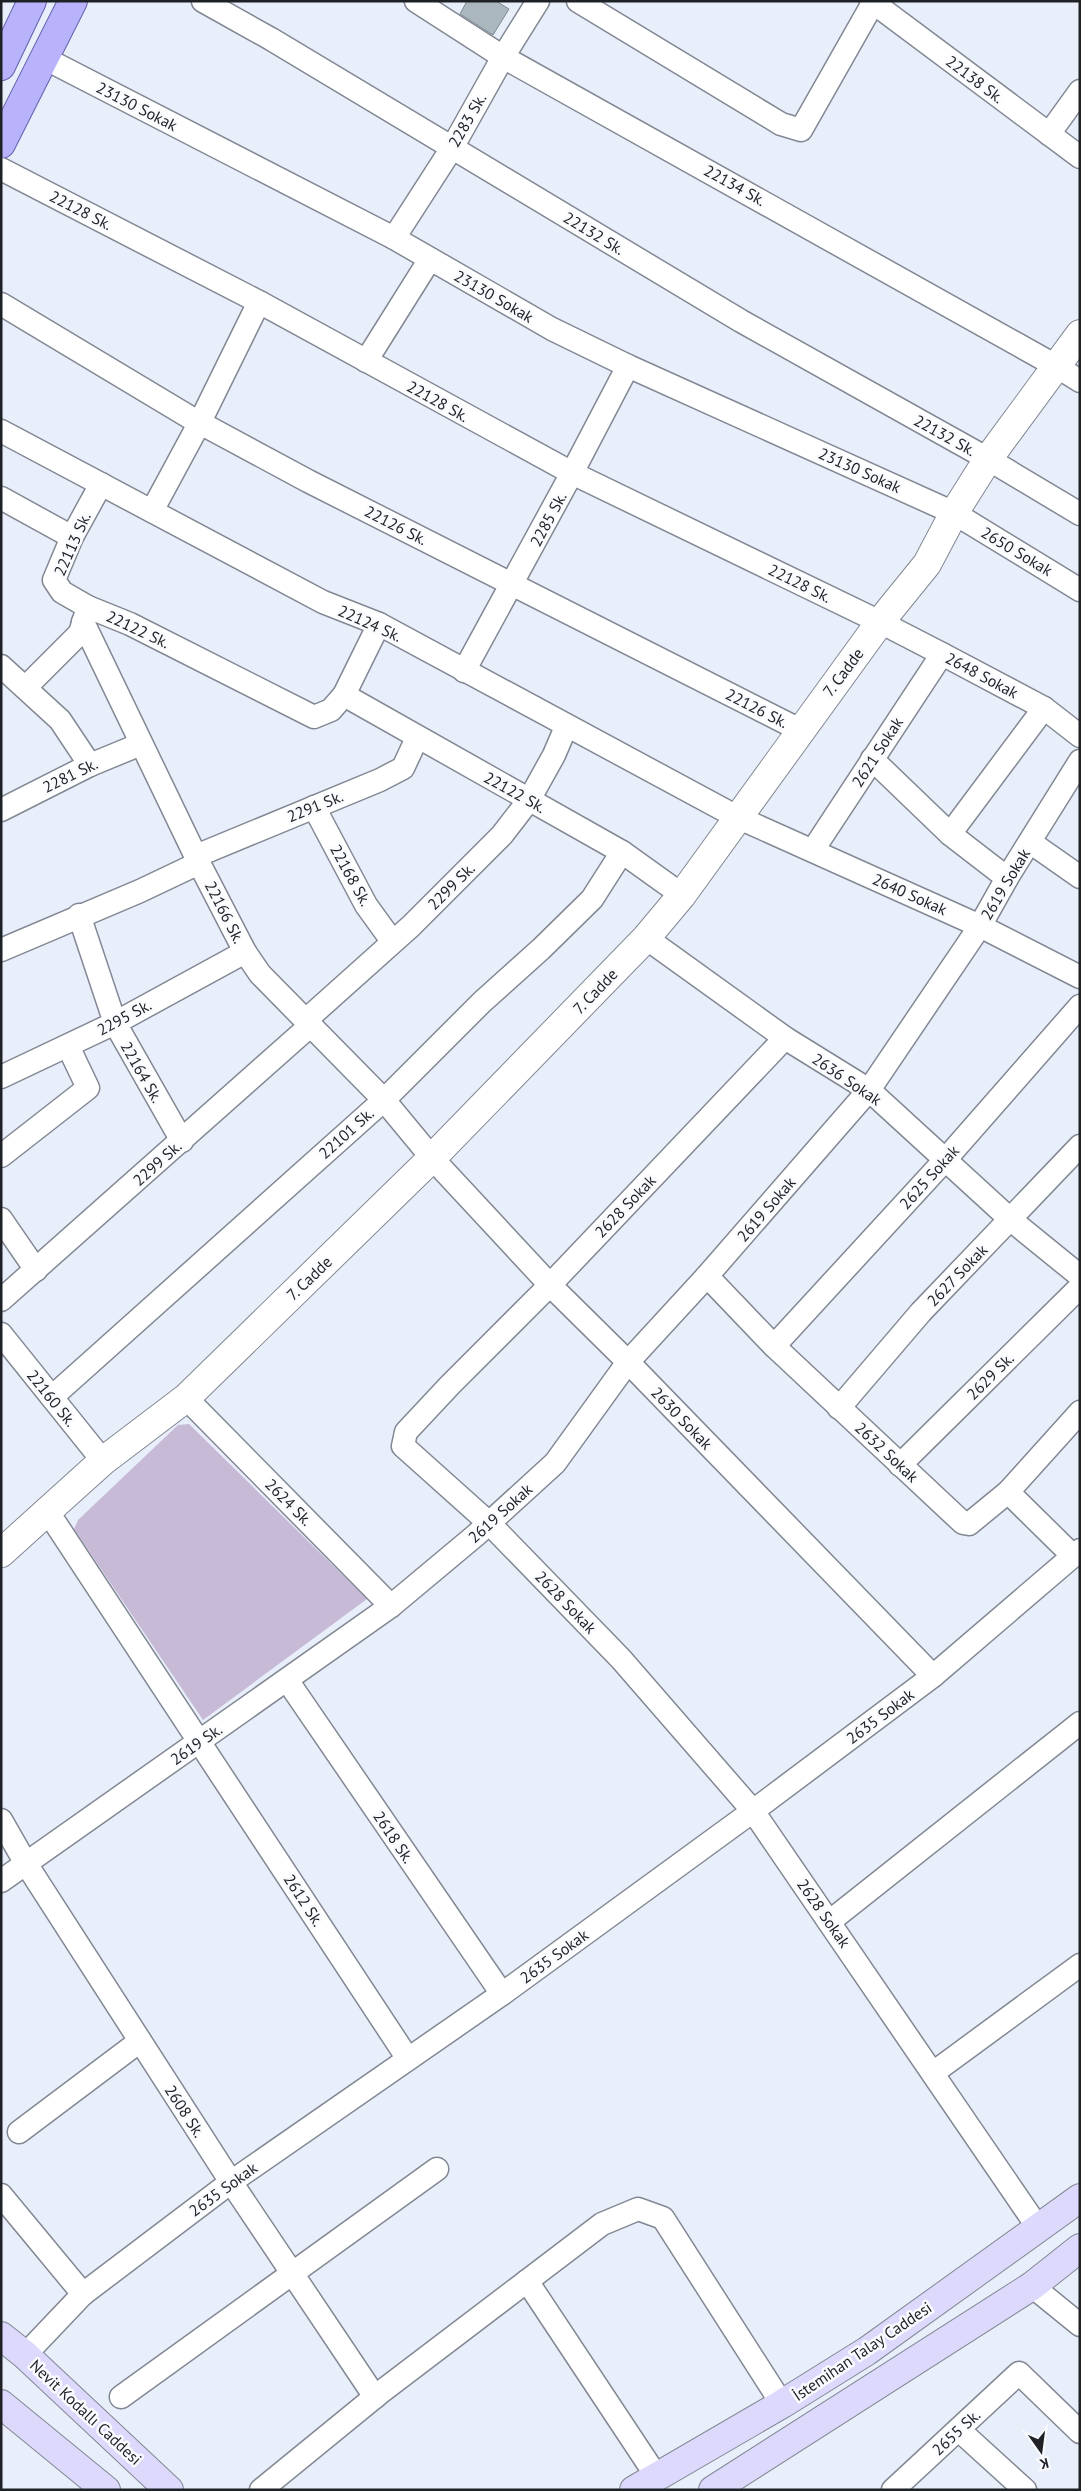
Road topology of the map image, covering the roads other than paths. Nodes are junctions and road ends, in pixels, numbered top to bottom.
1 (32, 1) edge
2 (73, 1) edge
3 (203, 1) edge
4 (416, 1) edge
5 (538, 1) edge
6 (578, 1) edge
7 (872, 2) edge
8 (503, 57) junction
9 (44, 58) junction
10 (1, 66) edge
11 (1080, 91) edge
12 (1049, 134) junction
13 (1, 144) edge
14 (452, 148) junction
15 (1080, 157) edge
16 (1, 169) edge
17 (394, 238) junction
18 (430, 259) junction
19 (259, 302) junction
20 (1, 304) edge
21 (1080, 334) edge
22 (366, 361) junction
23 (628, 366) junction
24 (1056, 366) junction
25 (1080, 381) edge
26 (200, 422) junction
27 (1, 431) edge
28 (988, 458) junction
29 (572, 473) junction
30 (101, 484) junction
31 (1, 498) edge
32 (152, 511) junction
33 (954, 513) junction
34 (1080, 514) edge
35 (72, 537) junction
36 (512, 584) junction
37 (1080, 590) edge
38 (85, 614) junction
39 (880, 622) junction
40 (380, 624) junction
41 (942, 654) junction
42 (464, 671) junction
43 (11, 678) edge
44 (344, 695) junction
45 (1044, 708) junction
46 (566, 727) junction
47 (800, 730) junction
48 (1080, 736) edge
49 (418, 738) junction
50 (141, 744) junction
51 (872, 759) junction
52 (1080, 761) edge
53 (90, 764) junction
54 (529, 800) junction
55 (314, 807) junction
56 (1, 810) edge
57 (737, 817) junction
58 (950, 834) junction
59 (1030, 842) junction
60 (813, 850) junction
61 (622, 852) junction
62 (198, 859) junction
63 (1080, 877) edge
64 (1007, 878) junction
65 (682, 895) junction
66 (79, 915) junction
67 (980, 926) junction
68 (646, 938) junction
69 (392, 941) junction
70 (1, 950) edge
71 (245, 952) junction
72 (1080, 977) edge
73 (1080, 1006) edge
74 (308, 1022) junction
75 (115, 1023) junction
76 (785, 1038) junction
77 (68, 1046) junction
78 (1, 1077) edge
79 (869, 1090) junction
80 (384, 1100) junction
81 (182, 1141) junction
82 (1080, 1146) edge
83 (1, 1156) edge
84 (432, 1158) junction
85 (945, 1160) junction
86 (1, 1219) edge
87 (1010, 1220) junction
88 (36, 1270) junction
89 (707, 1276) junction
90 (1080, 1276) edge
91 (550, 1285) junction
92 (1080, 1287) edge
93 (1, 1300) edge
94 (1, 1334) edge
95 (774, 1346) junction
96 (628, 1362) junction
97 (52, 1397) junction
98 (186, 1398) junction
99 (838, 1408) junction
100 (1080, 1412) edge
101 (103, 1462) junction
102 (900, 1465) junction
103 (1008, 1492) junction
104 (48, 1512) junction
105 (489, 1524) junction
106 (1, 1553) edge
107 (1076, 1553) edge
108 (391, 1606) junction
109 (933, 1676) junction
110 (287, 1680) junction
111 (1080, 1723) edge
112 (200, 1741) junction
113 (753, 1811) junction
114 (1, 1820) edge
115 (25, 1862) junction
116 (1, 1881) edge
117 (829, 1922) junction
118 (1080, 1965) edge
119 (502, 1994) junction
120 (140, 2041) junction
121 (408, 2059) junction
122 (933, 2073) junction
123 (19, 2132) dead end
124 (437, 2169) dead end
125 (231, 2182) junction
126 (1, 2195) edge
127 (1080, 2198) edge
128 (1039, 2229) junction
129 (1080, 2248) edge
130 (292, 2274) junction
131 (527, 2281) junction
132 (1032, 2286) junction
133 (83, 2294) junction
134 (1080, 2325) edge
135 (1, 2336) edge
136 (25, 2355) junction
137 (121, 2397) dead end
138 (375, 2397) junction
139 (1, 2404) edge
140 (782, 2404) junction
141 (959, 2430) junction
142 (1080, 2432) edge
143 (657, 2476) junction
144 (725, 2487) edge
145 (106, 2490) edge
146 (169, 2490) edge
147 (261, 2490) edge
148 (634, 2490) edge
149 (893, 2490) edge
150 (1025, 2490) edge

1 - 10 main road
2 - 9 main road
3 - 14 street, 22132 Sk.
4 - 8 street, 22134 Sk.
5 - 8 street, 2283 Sk.
6 - 7 street
7 - 12 street, 22138 Sk.
8 - 14 street, 2283 Sk.
8 - 24 street, 22134 Sk.
9 - 13 main road
9 - 17 street, 23130 Sokak
11 - 12 street
12 - 15 street, 22138 Sk.
14 - 17 street, 2283 Sk.
14 - 28 street, 22132 Sk.
16 - 19 street, 22128 Sk.
17 - 18 street, 23130 Sokak
18 - 22 street
18 - 23 street, 23130 Sokak
19 - 22 street, 22128 Sk.
19 - 26 street
20 - 26 street, 22126 Sk.
21 - 24 street, 7. Cadde
22 - 29 street, 22128 Sk.
23 - 29 street, 2285 Sk.
23 - 33 street, 23130 Sokak
24 - 25 street, 22134 Sk.
24 - 28 street, 7. Cadde
26 - 32 street
26 - 36 street, 22126 Sk.
27 - 30 street, 22124 Sk.
28 - 33 street, 7. Cadde
28 - 34 street, 22132 Sk.
29 - 36 street, 2285 Sk.
29 - 39 street, 22128 Sk.
30 - 32 street, 22124 Sk.
30 - 35 street, 22113 Sk.
31 - 35 street
32 - 40 street, 22124 Sk.
33 - 37 street, 2650 Sokak
33 - 39 street, 7. Cadde
35 - 38 street, 22113 Sk.
36 - 42 street, 2285 Sk.
36 - 47 street, 22126 Sk.
38 - 43 street
38 - 44 street, 22122 Sk.
38 - 50 street, 22166 Sk.
39 - 41 street, 2648 Sokak
39 - 47 street, 7. Cadde
40 - 42 street, 22124 Sk.
40 - 44 street, 22122 Sk.
41 - 45 street, 2648 Sokak
41 - 51 street, 2621 Sokak
42 - 46 street, 22124 Sk.
43 - 53 street
44 - 49 street, 22122 Sk.
45 - 48 street, 2648 Sokak
45 - 58 street
46 - 54 street, 2299 Sk.
46 - 57 street, 22124 Sk.
47 - 57 street, 7. Cadde
49 - 54 street, 22122 Sk.
49 - 55 street, 2291 Sk.
50 - 53 street, 2281 Sk.
50 - 62 street, 22166 Sk.
51 - 58 street
51 - 60 street, 2621 Sokak
52 - 59 street, 2619 Sokak
53 - 56 street, 2281 Sk.
54 - 61 street, 22122 Sk.
54 - 69 street, 2299 Sk.
55 - 62 street, 2291 Sk.
55 - 69 street, 22168 Sk.
57 - 60 street, 2640 Sokak
57 - 65 street, 7. Cadde
58 - 64 street
59 - 63 street
59 - 64 street, 2619 Sokak
60 - 67 street, 2640 Sokak
61 - 65 street, 22122 Sk.
61 - 80 street, 22101 Sk.
62 - 66 street, 2291 Sk.
62 - 71 street, 22166 Sk.
64 - 67 street, 2619 Sokak
65 - 68 street, 7. Cadde
66 - 70 street, 2291 Sk.
66 - 75 street, 22164 Sk.
67 - 72 street, 2640 Sokak
67 - 79 street, 2619 Sokak
68 - 76 street, 2636 Sokak
68 - 84 street, 7. Cadde
69 - 74 street, 2299 Sk.
71 - 74 street, 22166 Sk.
71 - 75 street, 2295 Sk.
73 - 85 street, 2625 Sokak
74 - 80 street, 22166 Sk.
74 - 81 street, 2299 Sk.
75 - 77 street, 2295 Sk.
75 - 81 street, 22164 Sk.
76 - 79 street, 2636 Sokak
76 - 91 street, 2628 Sokak
77 - 78 street, 2295 Sk.
77 - 83 street
79 - 85 street, 2636 Sokak
79 - 89 street, 2619 Sokak
80 - 84 street, 22166 Sk.
80 - 97 street, 22101 Sk.
81 - 88 street, 2299 Sk.
82 - 87 street, 2627 Sokak
84 - 91 street, 2630 Sokak
84 - 98 street, 7. Cadde
85 - 87 street, 2636 Sokak
85 - 95 street, 2625 Sokak
86 - 88 street
87 - 90 street, 2636 Sokak
87 - 99 street, 2627 Sokak
88 - 93 street, 2299 Sk.
89 - 95 street, 2632 Sokak
89 - 96 street, 2619 Sokak
91 - 96 street, 2630 Sokak
91 - 105 street, 2628 Sokak
92 - 102 street, 2629 Sk.
94 - 97 street, 22160 Sk.
95 - 99 street, 2632 Sokak
96 - 105 street, 2619 Sokak
96 - 109 street, 2630 Sokak
97 - 101 street, 22160 Sk.
98 - 101 street, 7. Cadde
98 - 108 street, 2624 Sk.
99 - 102 street, 2632 Sokak
100 - 103 street, 2632 Sokak
101 - 104 street, 7. Cadde
102 - 103 street, 2632 Sokak
103 - 107 street
104 - 106 street, 7. Cadde
104 - 112 street, 2612 Sk.
105 - 108 street, 2619 Sokak
105 - 113 street, 2628 Sokak
107 - 109 street, 2635 Sokak
108 - 110 street, 2619 Sk.
109 - 113 street, 2635 Sokak
110 - 112 street, 2619 Sk.
110 - 119 street, 2618 Sk.
111 - 117 street
112 - 115 street, 2619 Sk.
112 - 121 street, 2612 Sk.
113 - 117 street, 2628 Sokak
113 - 119 street, 2635 Sokak
114 - 115 street, 2608 Sk.
115 - 116 street, 2619 Sk.
115 - 120 street, 2608 Sk.
117 - 122 street, 2628 Sokak
118 - 122 street
119 - 121 street, 2635 Sokak
120 - 123 street
120 - 125 street, 2608 Sk.
121 - 125 street, 2635 Sokak
122 - 128 street, 2628 Sokak
124 - 130 street
125 - 130 street, 2608 Sk.
125 - 133 street, 2635 Sokak
126 - 133 street
127 - 128 main road, İstemihan Talay Caddesi
128 - 140 main road, İstemihan Talay Caddesi
129 - 132 main road
130 - 137 street
130 - 138 street, 2608 Sk.
131 - 138 street
131 - 140 street
131 - 143 street
132 - 134 street
132 - 144 main road
133 - 136 street, 2635 Sokak
135 - 136 main road, Nevit Kodallı Caddesi
136 - 146 main road, Nevit Kodallı Caddesi
138 - 147 street
139 - 145 main road
140 - 143 main road, İstemihan Talay Caddesi
141 - 142 street, 2655 Sk.
141 - 149 street, 2655 Sk.
141 - 150 street
143 - 148 main road, İstemihan Talay Caddesi

